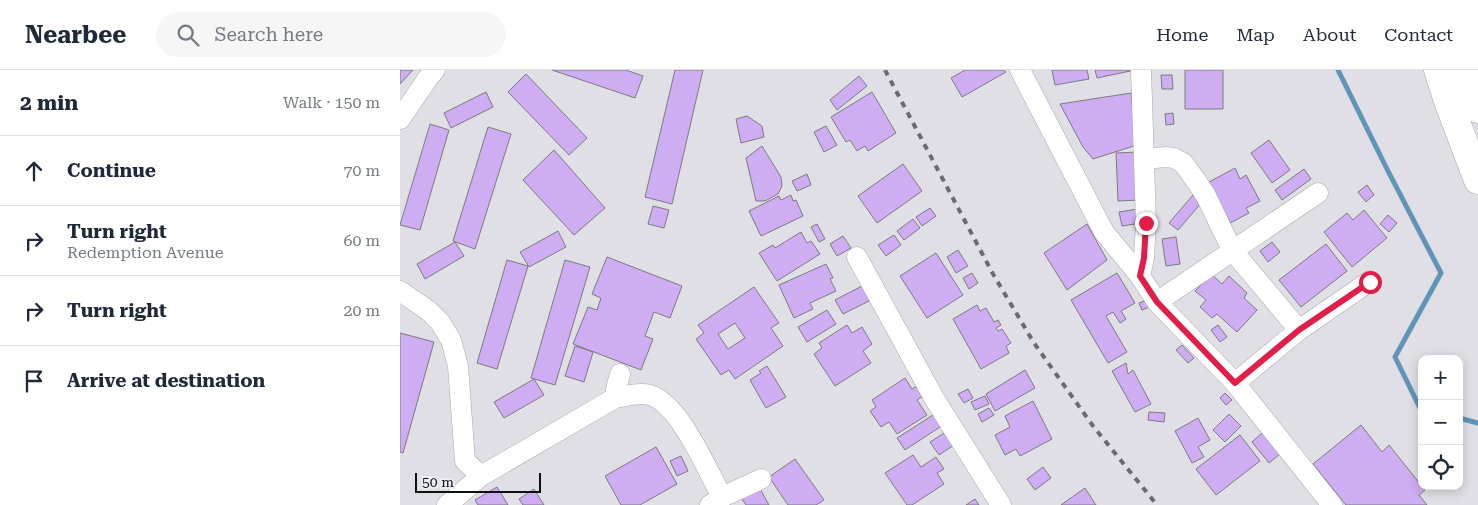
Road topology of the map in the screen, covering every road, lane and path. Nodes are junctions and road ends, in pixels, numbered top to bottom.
1 (435, 70) edge
2 (1020, 70) edge
3 (1141, 70) edge
4 (1438, 70) edge
5 (1467, 70) edge
6 (1478, 109) edge
7 (400, 119) edge
8 (1144, 159) junction
9 (1478, 180) edge
10 (1318, 192) dead end
11 (1232, 250) junction
12 (857, 257) dead end
13 (1140, 276) junction
14 (1370, 282) dead end
15 (400, 291) edge
16 (1157, 302) junction
17 (420, 304) junction
18 (400, 309) edge
19 (1299, 330) junction
20 (620, 374) dead end
21 (1235, 383) junction
22 (615, 398) junction
23 (481, 476) junction
24 (761, 479) dead end
25 (716, 501) edge
26 (447, 505) edge
27 (1001, 505) edge
28 (1332, 505) edge

1 - 7 street
2 - 13 street
3 - 8 street
4 - 9 main road
5 - 6 main road
8 - 11 street
8 - 13 street
10 - 11 street
11 - 16 street
11 - 19 street
12 - 27 street
13 - 16 street
14 - 19 street
15 - 17 street
16 - 21 street
17 - 18 street
17 - 23 street
19 - 21 street
20 - 22 street
21 - 28 street
22 - 23 street
22 - 25 street
23 - 26 street
24 - 25 street

